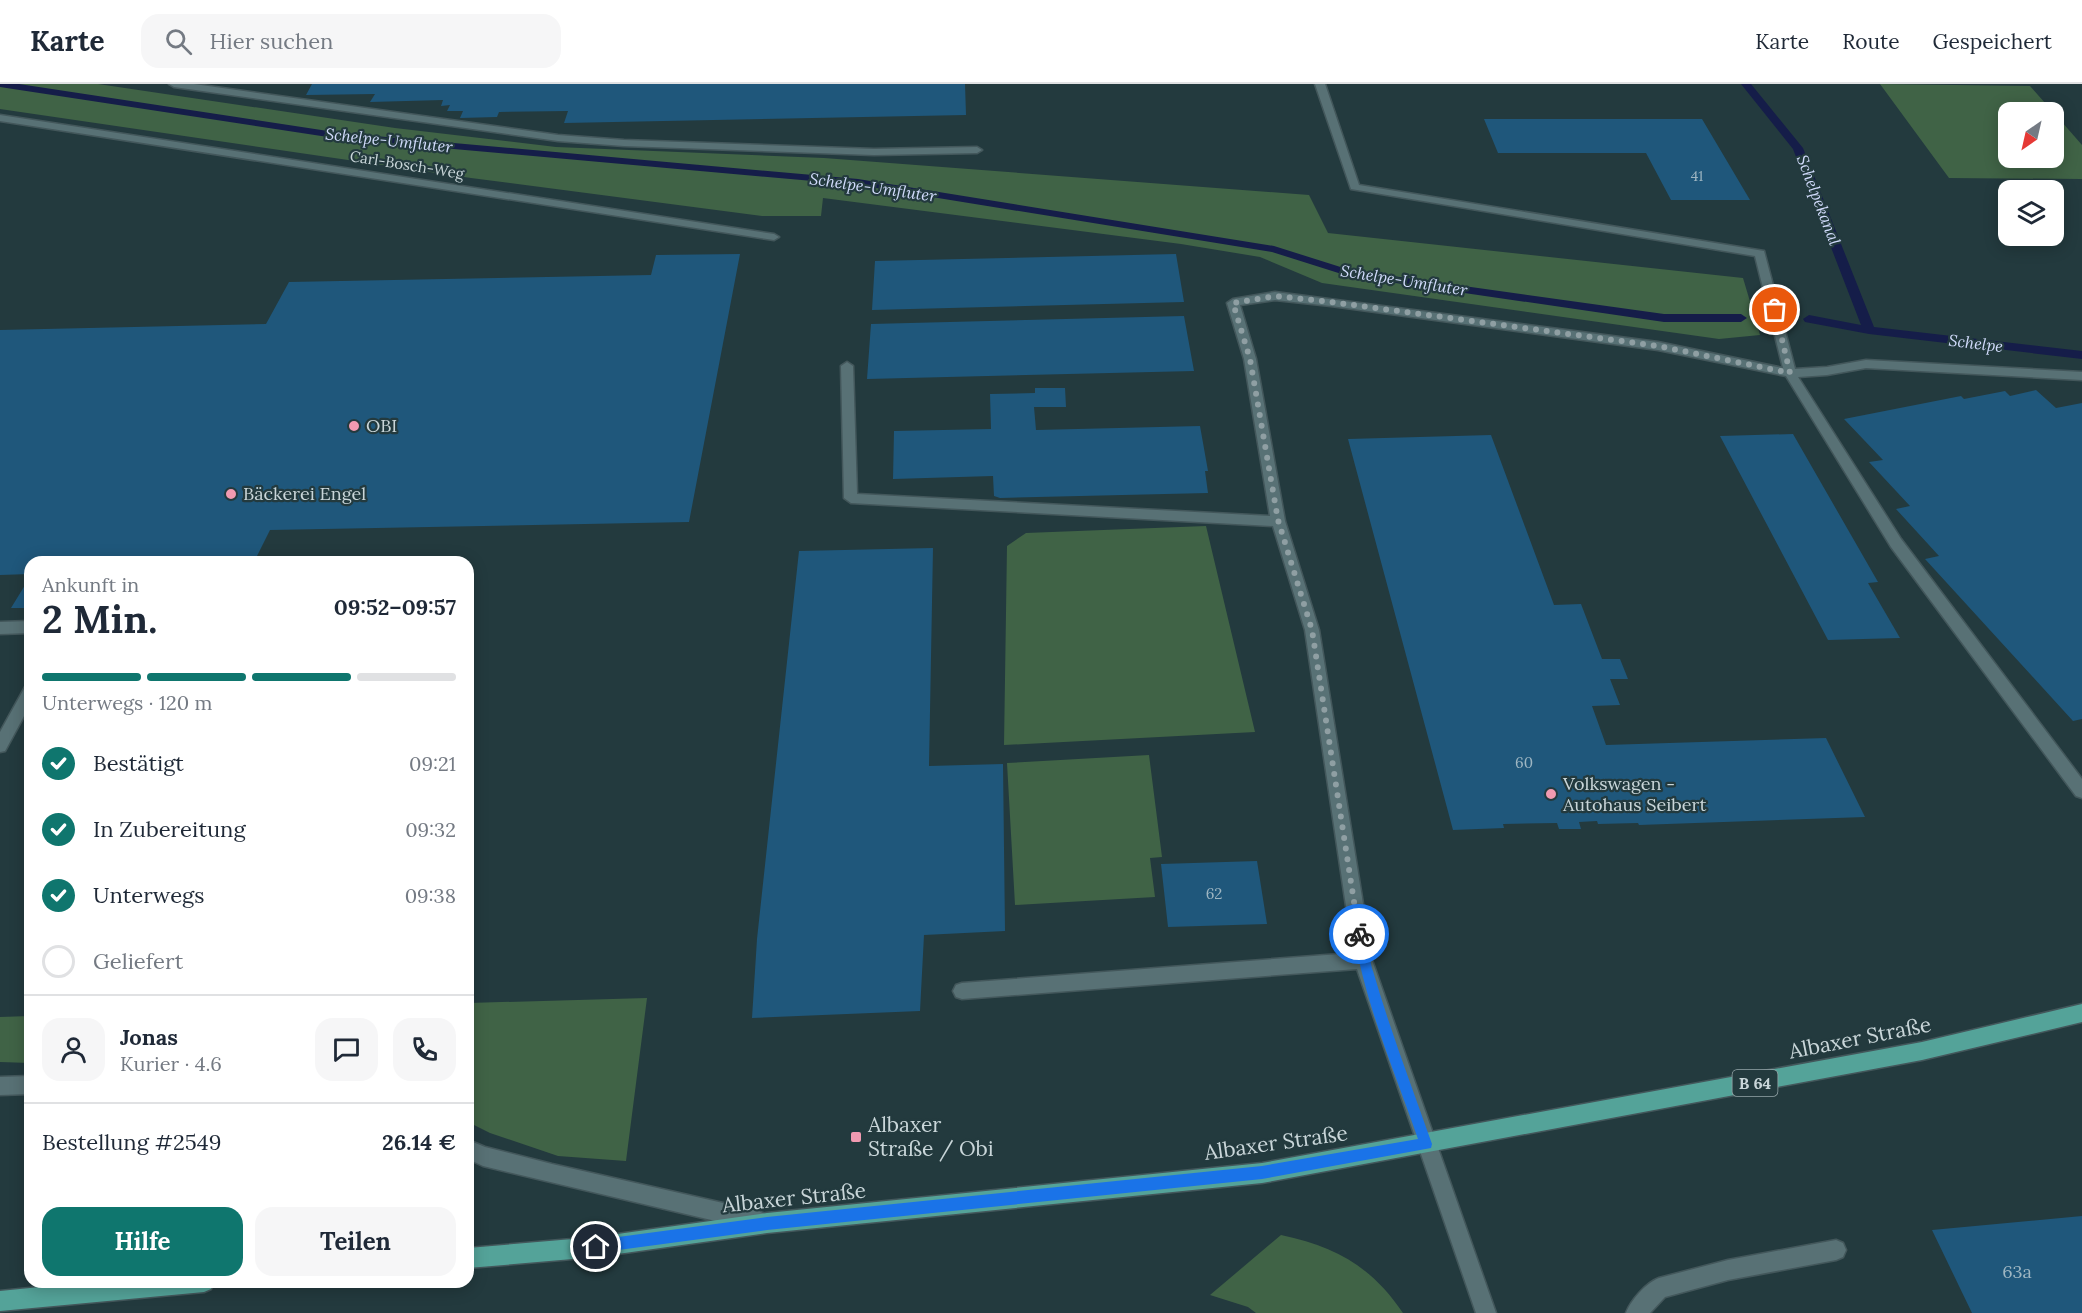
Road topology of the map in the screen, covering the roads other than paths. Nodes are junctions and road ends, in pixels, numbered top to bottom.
1 (174, 84) edge
2 (1320, 84) edge
3 (0, 118) edge
4 (977, 150) dead end
5 (774, 237) dead end
6 (847, 366) dead end
7 (1790, 373) junction
8 (2082, 376) edge
9 (1278, 520) junction
10 (24, 627) edge
11 (0, 628) edge
12 (24, 702) edge
13 (0, 746) edge
14 (2082, 791) edge
15 (1364, 960) junction
16 (962, 991) dead end
17 (2082, 1013) edge
18 (24, 1085) edge
19 (0, 1086) edge
20 (1426, 1144) junction
21 (474, 1152) edge
22 (767, 1224) junction
23 (1836, 1250) dead end
24 (474, 1257) edge
25 (140, 1288) edge
26 (0, 1301) edge
27 (1486, 1313) edge
28 (1636, 1313) edge

1 - 4 street
2 - 7 street
3 - 5 street, Carl-Bosch-Weg
6 - 9 street
7 - 8 street
7 - 9 street
7 - 14 street
9 - 15 street
10 - 11 street
12 - 13 street
15 - 16 street
15 - 20 street
17 - 20 main road, Albaxer Straße / B 64
18 - 19 street
20 - 22 main road, Albaxer Straße / B 64
20 - 27 street
21 - 22 street
22 - 24 main road, Albaxer Straße / B 64
23 - 28 street
25 - 26 main road

